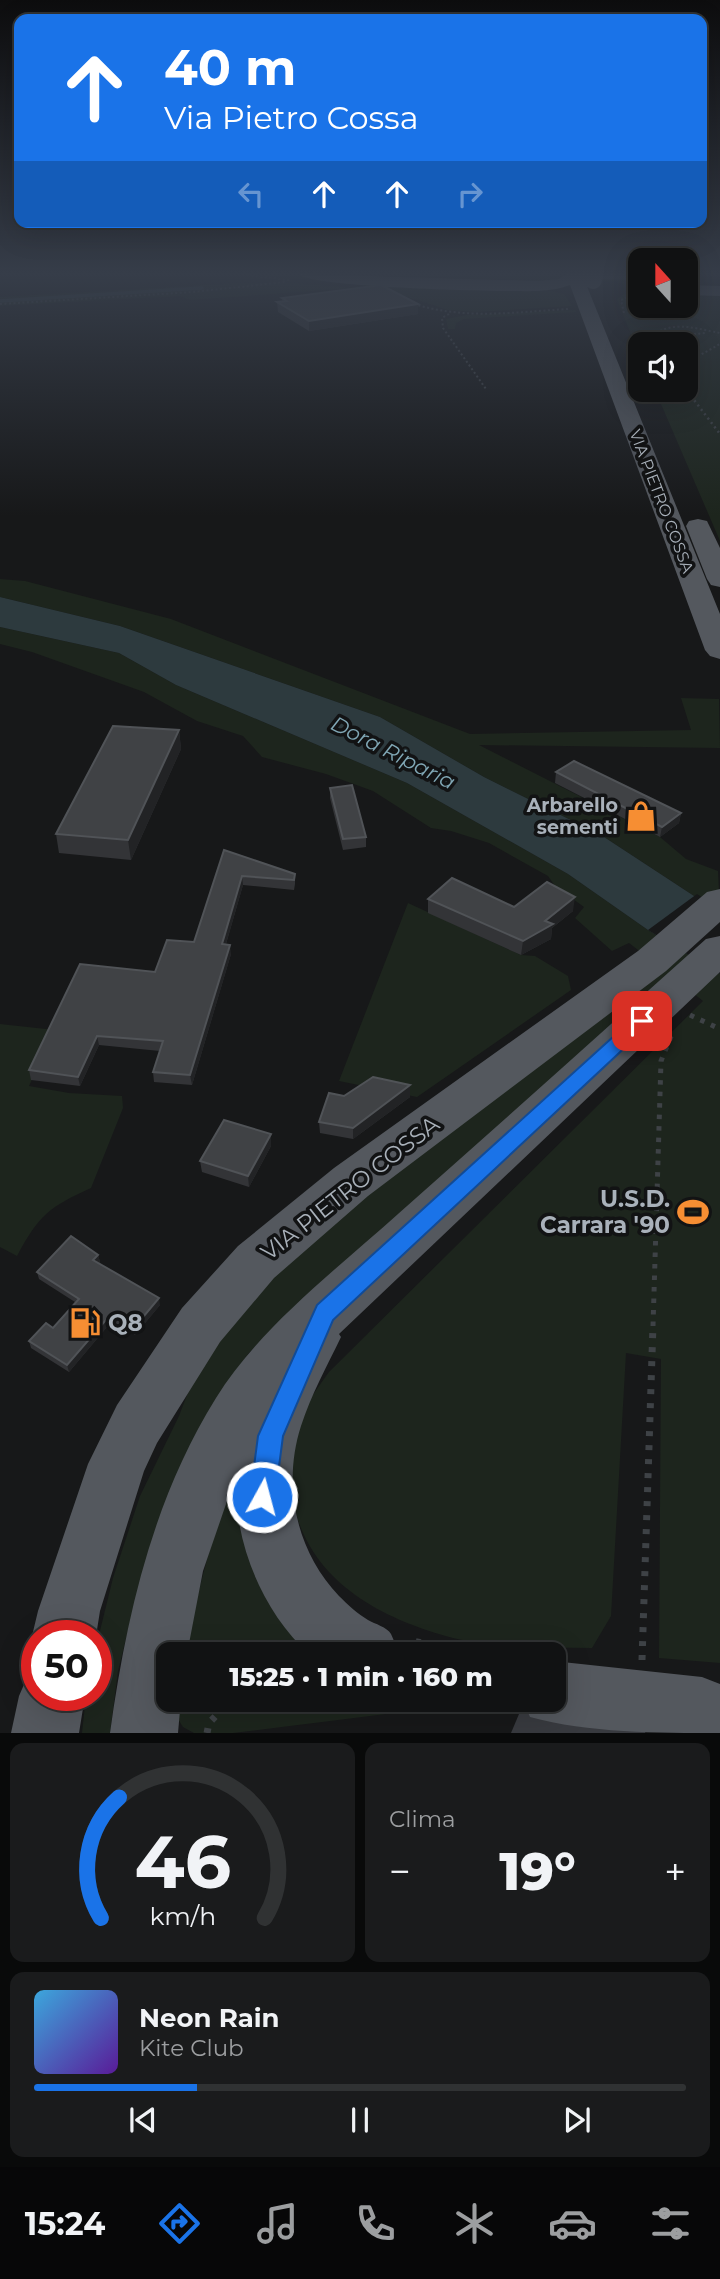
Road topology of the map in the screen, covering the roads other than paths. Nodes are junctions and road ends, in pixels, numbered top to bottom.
1 (611, 355) edge
2 (619, 355) edge
3 (672, 466) dead end
4 (688, 503) dead end
5 (720, 579) edge
6 (720, 650) edge
7 (720, 901) edge
8 (720, 949) edge
9 (673, 997) junction
10 (325, 1313) junction
11 (67, 1620) edge
12 (346, 1642) edge
13 (566, 1696) edge
14 (49, 1711) edge
15 (713, 1718) edge
16 (45, 1733) edge
17 (144, 1733) edge
18 (538, 1733) edge

1 - 6 main road, VIA PIETRO COSSA
2 - 3 main road, VIA PIETRO COSSA
4 - 5 main road, VIA PIETRO COSSA
7 - 9 main road
8 - 9 main road
9 - 10 main road
9 - 11 main road, VIA PIETRO COSSA
10 - 12 main road
10 - 17 main road
13 - 15 main road
14 - 16 main road
15 - 18 street

